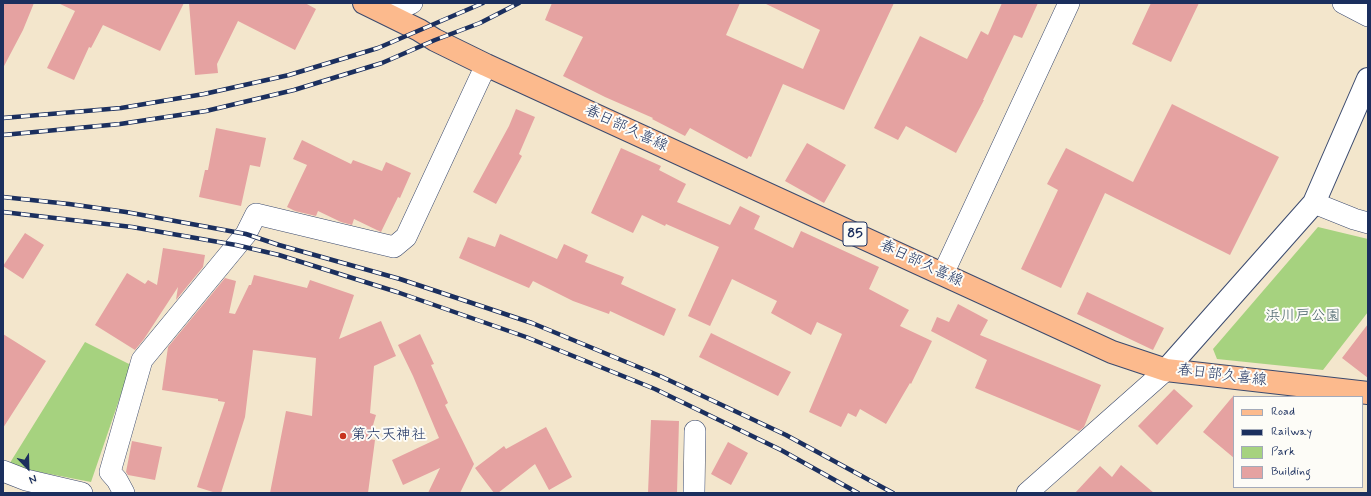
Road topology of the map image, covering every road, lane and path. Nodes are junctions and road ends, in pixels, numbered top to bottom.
1 (364, 3) edge
2 (412, 3) edge
3 (1069, 3) edge
4 (1343, 3) edge
5 (388, 14) junction
6 (1368, 16) edge
7 (486, 65) junction
8 (1368, 80) edge
9 (1314, 203) junction
10 (1368, 222) edge
11 (943, 274) junction
12 (1166, 370) junction
13 (1368, 393) edge
14 (695, 431) dead end
15 (3, 471) edge
16 (24, 487) edge
17 (82, 493) edge
18 (124, 493) edge
19 (694, 493) edge
20 (1027, 493) edge

1 - 5 main road, 春日部久喜線 / 85
2 - 5 street
3 - 11 street
4 - 6 street
5 - 7 main road, 春日部久喜線 / 85
7 - 11 main road, 春日部久喜線 / 85
7 - 18 street
8 - 9 street
9 - 10 street
9 - 12 street
11 - 12 main road, 春日部久喜線 / 85
12 - 13 main road, 春日部久喜線 / 85
12 - 20 street
14 - 19 street
15 - 16 street
16 - 17 street

